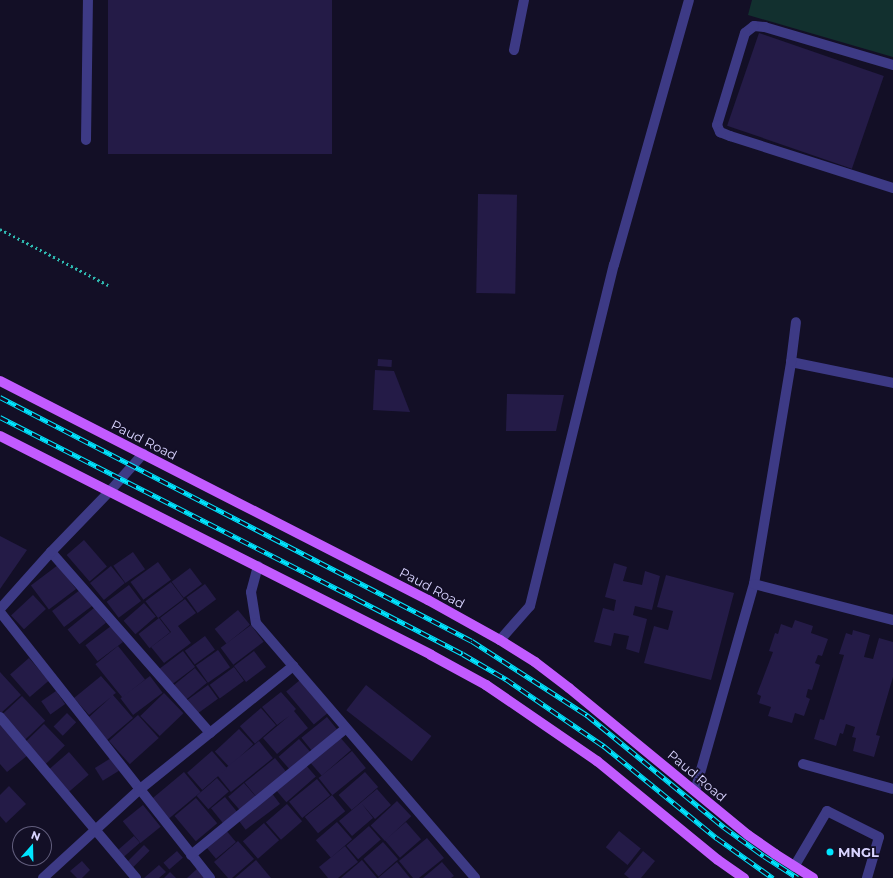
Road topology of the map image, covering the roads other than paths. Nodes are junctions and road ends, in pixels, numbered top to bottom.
1 (88, 0) edge
2 (524, 0) edge
3 (688, 0) edge
4 (514, 50) dead end
5 (893, 65) edge
6 (86, 140) dead end
7 (893, 188) edge
8 (796, 322) dead end
9 (791, 362) junction
10 (0, 381) edge
11 (893, 383) edge
12 (0, 436) edge
13 (143, 454) junction
14 (110, 491) junction
15 (50, 552) junction
16 (258, 566) junction
17 (754, 584) junction
18 (0, 609) edge
19 (0, 612) edge
20 (893, 620) edge
21 (500, 640) junction
22 (293, 666) junction
23 (0, 717) edge
24 (346, 728) junction
25 (210, 733) junction
26 (803, 764) dead end
27 (893, 789) edge
28 (140, 790) junction
29 (695, 791) junction
30 (96, 830) junction
31 (191, 855) junction
32 (794, 867) junction
33 (43, 878) edge
34 (136, 878) edge
35 (210, 878) edge
36 (475, 878) edge
37 (744, 878) edge
38 (814, 878) edge
39 (867, 878) edge

1 - 6 street
2 - 4 street
3 - 21 street
5 - 7 street
8 - 9 street
9 - 11 street
9 - 17 street
10 - 13 main road, Paud Road
12 - 14 main road
13 - 14 street
13 - 21 main road, Paud Road
14 - 15 street
14 - 16 main road
15 - 18 street
15 - 25 street
16 - 22 street
16 - 37 main road
17 - 20 street
17 - 29 street
19 - 28 street
21 - 29 main road, Paud Road
22 - 24 street
22 - 25 street
23 - 30 street
24 - 31 street
24 - 36 street
25 - 28 street
26 - 27 street
28 - 30 street
28 - 31 street
29 - 32 main road, Paud Road
30 - 33 street
30 - 34 street
31 - 35 street
32 - 38 main road, Paud Road
32 - 39 street

